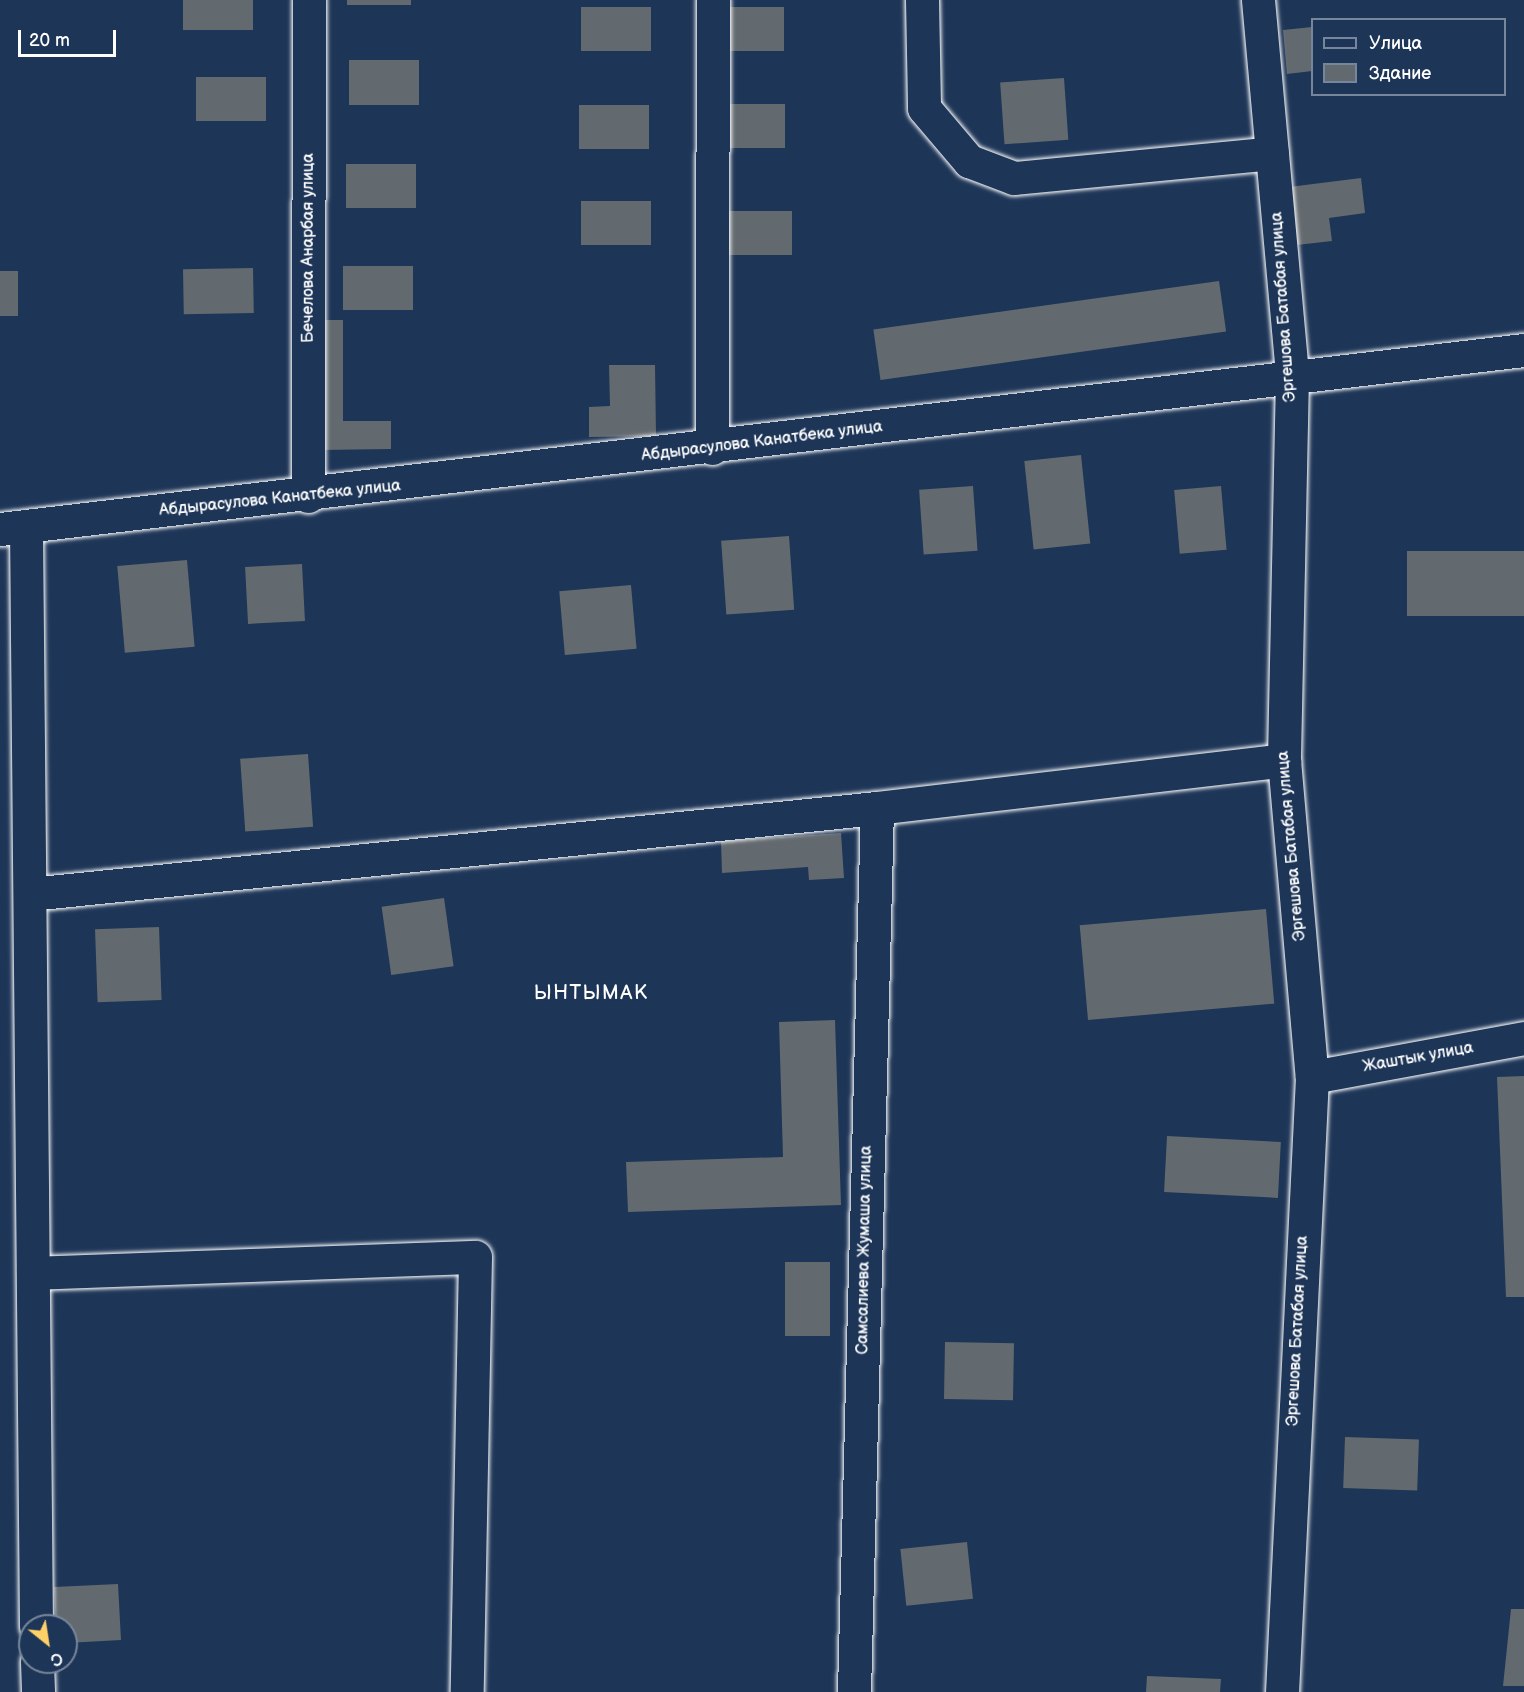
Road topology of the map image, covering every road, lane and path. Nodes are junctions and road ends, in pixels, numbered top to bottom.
1 (309, 0) edge
2 (713, 0) edge
3 (922, 0) edge
4 (1258, 0) edge
5 (1272, 153) junction
6 (1524, 350) edge
7 (1292, 376) junction
8 (712, 448) junction
9 (308, 496) junction
10 (13, 528) edge
11 (1284, 760) junction
12 (877, 808) junction
13 (30, 894) junction
14 (1524, 1038) edge
15 (1312, 1077) junction
16 (33, 1273) junction
17 (36, 1614) edge
18 (37, 1674) edge
19 (38, 1692) edge
20 (467, 1692) edge
21 (854, 1692) edge
22 (1282, 1692) edge

1 - 9 street, Бечелова Анарбая улица
2 - 8 street
3 - 5 street
4 - 5 street, Эргешова Батабая улица
5 - 7 street, Эргешова Батабая улица
6 - 7 street, Абдырасулова Канатбека улица
7 - 8 street, Абдырасулова Канатбека улица
7 - 11 street, Эргешова Батабая улица
8 - 9 street, Абдырасулова Канатбека улица
9 - 10 street, Абдырасулова Канатбека улица
10 - 13 street
11 - 12 street
11 - 15 street, Эргешова Батабая улица
12 - 13 street
12 - 21 street, Самсалиева Жумаша улица
13 - 16 street
14 - 15 street, Жаштык улица
15 - 22 street, Эргешова Батабая улица
16 - 17 street
16 - 20 street
18 - 19 street

